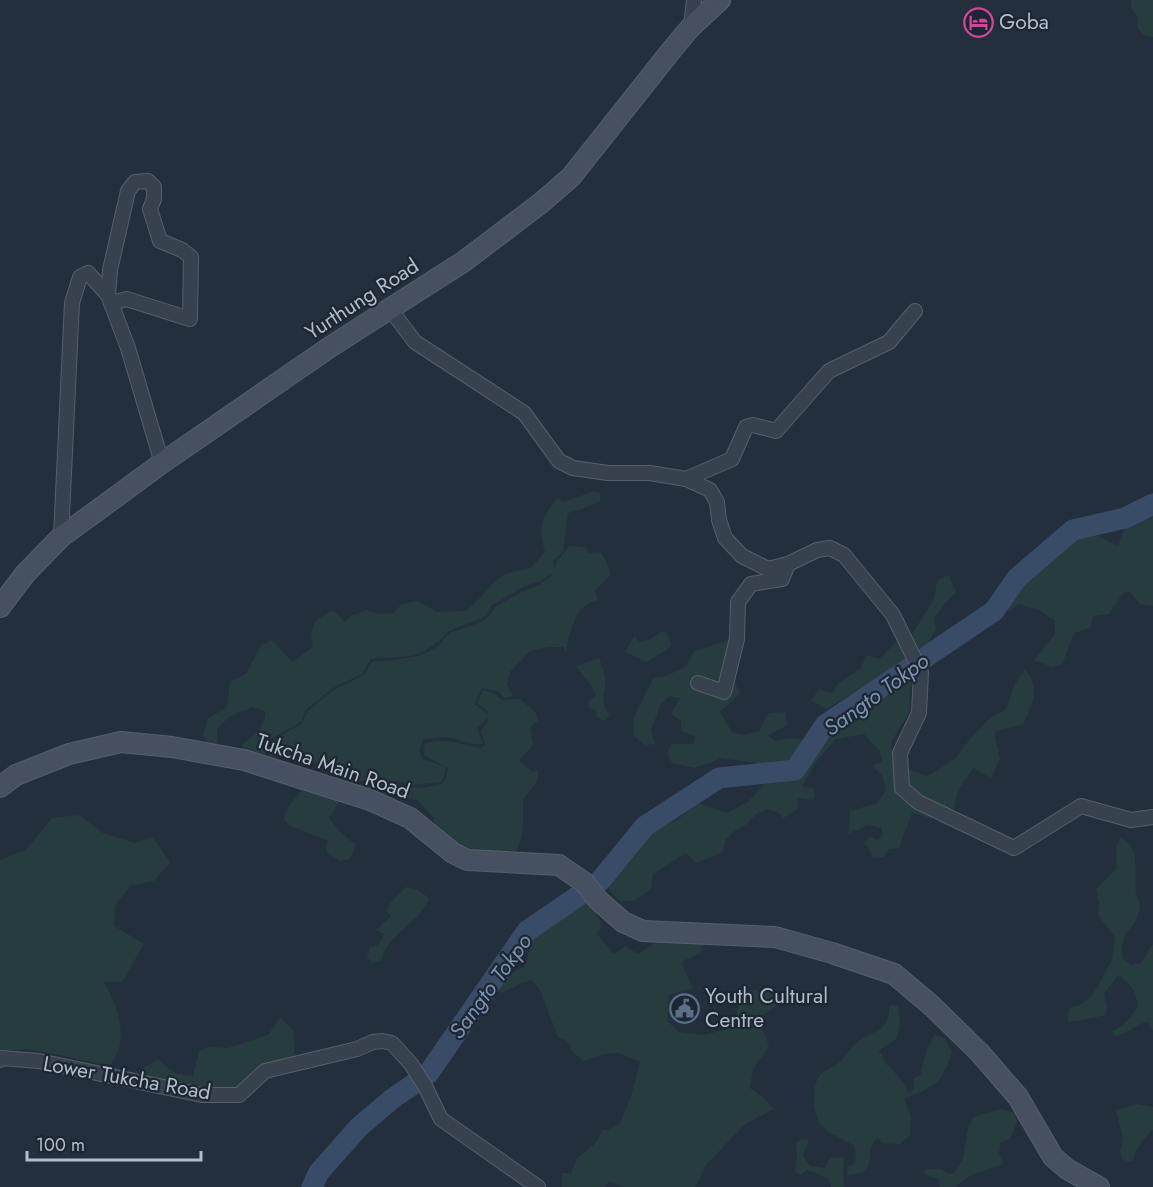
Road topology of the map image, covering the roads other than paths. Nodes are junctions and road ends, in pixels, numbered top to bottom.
1 (694, 0) edge
2 (720, 0) edge
3 (691, 27) junction
4 (109, 299) junction
5 (390, 309) junction
6 (915, 311) dead end
7 (162, 463) junction
8 (686, 479) junction
9 (61, 537) junction
10 (788, 564) junction
11 (0, 607) edge
12 (698, 683) dead end
13 (0, 787) edge
14 (1153, 817) edge
15 (0, 1060) edge
16 (538, 1187) edge
17 (1098, 1187) edge

1 - 3 street
2 - 3 street, Yurthung Road
3 - 5 street, Yurthung Road
4 - 4 street
4 - 7 street
4 - 9 street
5 - 7 street, Yurthung Road
5 - 8 street
6 - 8 street
7 - 9 street, Yurthung Road
8 - 10 street
9 - 11 street, Yurthung Road
10 - 12 street
10 - 14 street
13 - 17 street, Tukcha Main Road
15 - 16 street, Lower Tukcha Road

